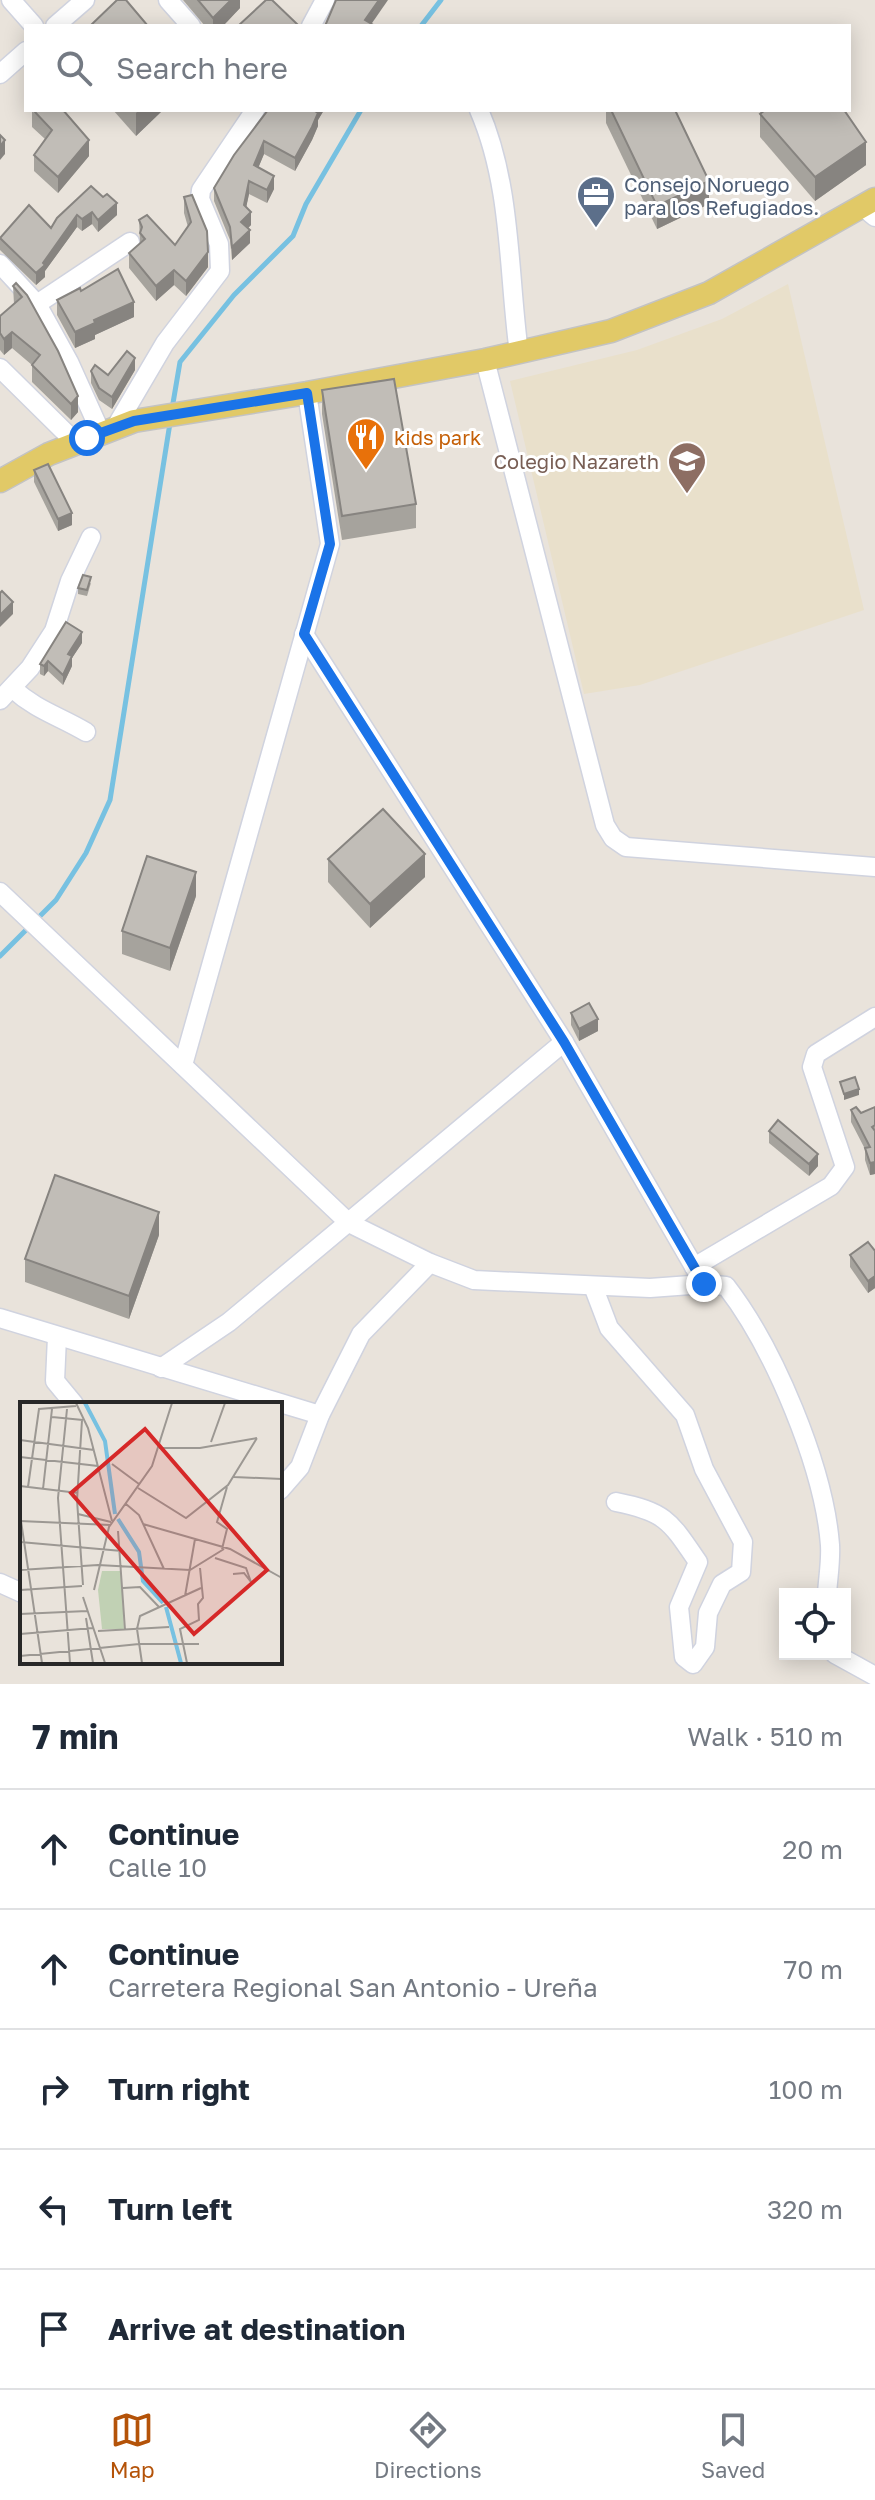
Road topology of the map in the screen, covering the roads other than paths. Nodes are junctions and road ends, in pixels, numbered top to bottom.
1 (11, 0) edge
2 (85, 0) edge
3 (168, 0) edge
4 (325, 0) edge
5 (32, 24) edge
6 (57, 24) edge
7 (189, 24) edge
8 (312, 24) edge
9 (24, 53) edge
10 (0, 74) edge
11 (254, 112) edge
12 (480, 112) edge
13 (871, 208) edge
14 (130, 242) dead end
15 (0, 264) edge
16 (37, 304) junction
17 (519, 353) junction
18 (485, 360) junction
19 (0, 368) edge
20 (307, 393) junction
21 (117, 427) junction
22 (76, 443) junction
23 (0, 481) edge
24 (91, 537) dead end
25 (304, 634) junction
26 (4, 693) edge
27 (86, 732) dead end
28 (875, 867) edge
29 (1, 892) edge
30 (875, 1017) edge
31 (564, 1042) junction
32 (183, 1065) junction
33 (349, 1223) junction
34 (430, 1263) junction
35 (694, 1267) junction
36 (704, 1284) junction
37 (593, 1286) junction
38 (0, 1318) edge
39 (57, 1337) junction
40 (161, 1368) junction
41 (72, 1402) edge
42 (276, 1402) edge
43 (282, 1404) edge
44 (320, 1415) junction
45 (282, 1488) edge
46 (616, 1502) dead end
47 (0, 1583) edge
48 (827, 1588) edge
49 (20, 1592) edge
50 (846, 1660) edge
51 (875, 1676) edge

1 - 5 street
2 - 6 street
3 - 7 street
4 - 8 street
9 - 10 street
11 - 21 street
12 - 17 street
13 - 17 main road
14 - 16 street
15 - 16 street
16 - 21 street
17 - 18 main road
18 - 20 main road
18 - 28 street
19 - 22 street
20 - 21 main road
20 - 25 street
21 - 22 main road
22 - 23 main road
24 - 26 street
25 - 31 street
25 - 32 street
26 - 27 street
29 - 32 street
30 - 35 street
31 - 33 street
31 - 35 street
32 - 33 street
33 - 34 street
33 - 40 street
34 - 37 street
34 - 44 street
35 - 36 street
36 - 37 street
36 - 48 street
37 - 46 street
38 - 39 street
39 - 40 street
39 - 41 street
40 - 42 street
43 - 44 street
44 - 45 street
47 - 49 street
50 - 51 street

